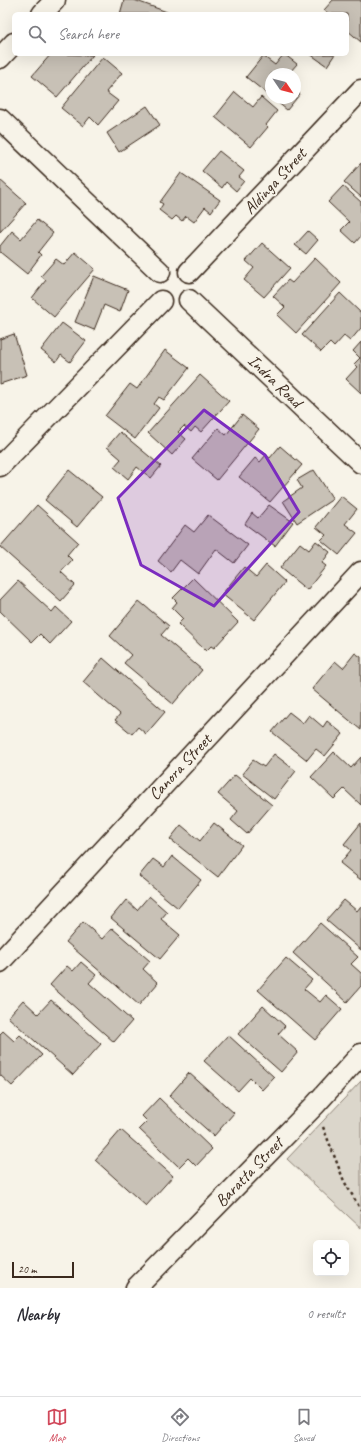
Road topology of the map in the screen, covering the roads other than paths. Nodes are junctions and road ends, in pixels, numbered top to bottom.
1 (56, 0) edge
2 (44, 12) edge
3 (12, 45) edge
4 (0, 58) edge
5 (361, 90) edge
6 (0, 119) edge
7 (160, 272) junction
8 (189, 272) junction
9 (189, 300) junction
10 (161, 301) junction
11 (361, 462) edge
12 (0, 466) edge
13 (361, 572) edge
14 (0, 962) edge
15 (361, 1054) edge
16 (136, 1288) edge

1 - 2 street
3 - 4 street
5 - 8 street, Aldinga Street
6 - 7 street
7 - 8 street
7 - 10 street
8 - 9 street
9 - 10 street
9 - 11 street, Indra Road
10 - 12 street
13 - 14 street, Canora Street
15 - 16 street, Baratta Street

